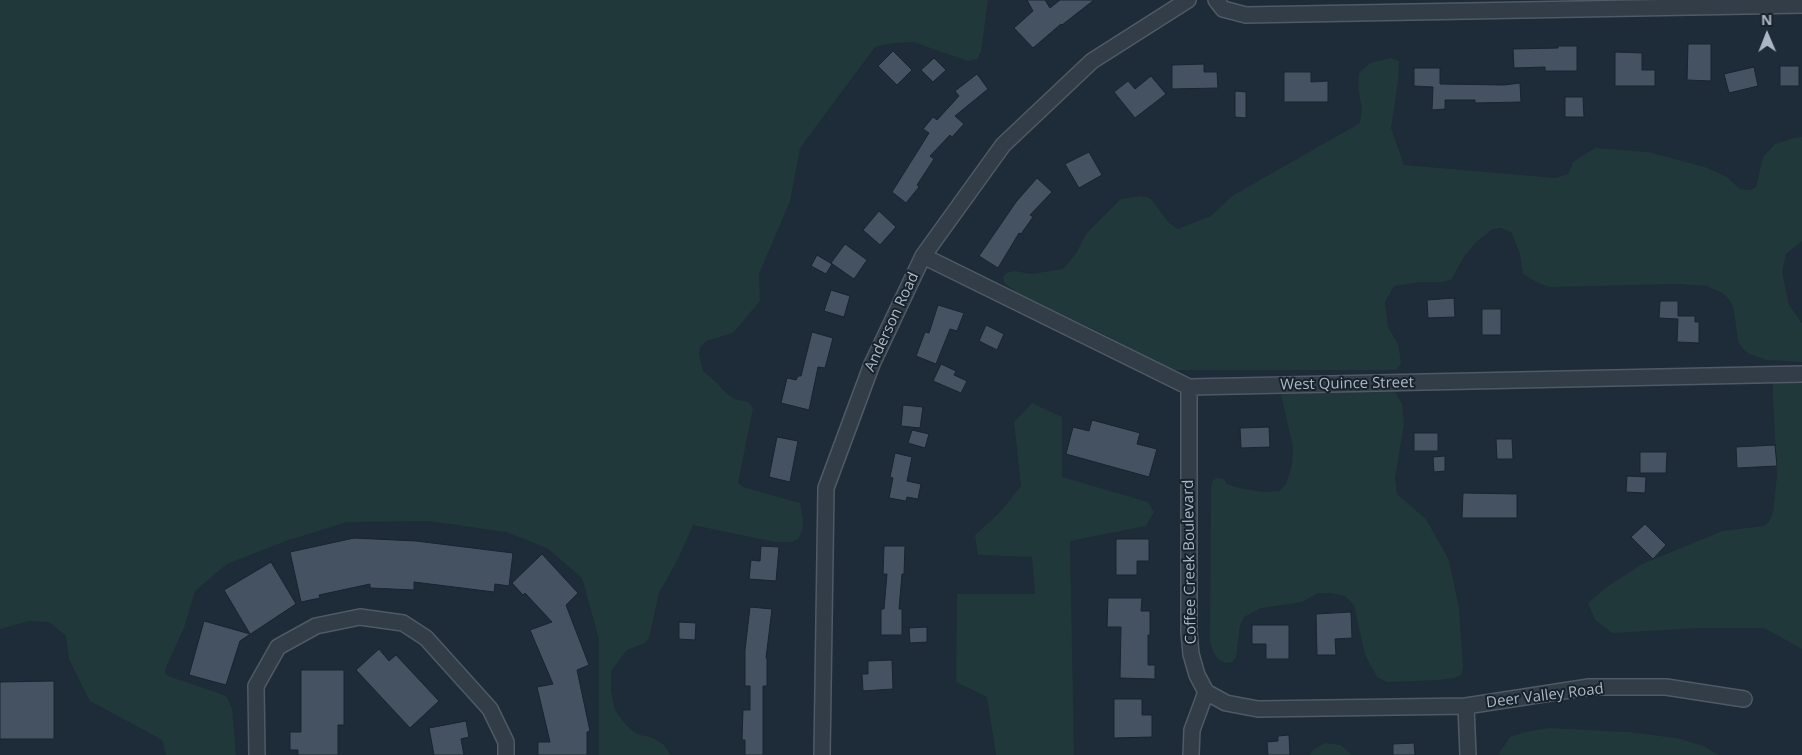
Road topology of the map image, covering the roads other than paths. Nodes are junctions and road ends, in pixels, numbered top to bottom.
1 (1188, 0) edge
2 (1216, 0) edge
3 (1802, 5) edge
4 (923, 256) junction
5 (1802, 374) edge
6 (1189, 387) junction
7 (1206, 692) junction
8 (1744, 699) dead end
9 (1466, 706) junction
10 (257, 755) edge
11 (506, 755) edge
12 (822, 755) edge
13 (1191, 755) edge
14 (1468, 755) edge

1 - 4 street, Anderson Road
2 - 3 street
4 - 6 street, West Quince Street
4 - 12 street, Anderson Road
5 - 6 street, West Quince Street
6 - 7 street, Coffee Creek Boulevard
7 - 9 street
7 - 13 street
8 - 9 street, Deer Valley Road
9 - 14 street
10 - 11 street

